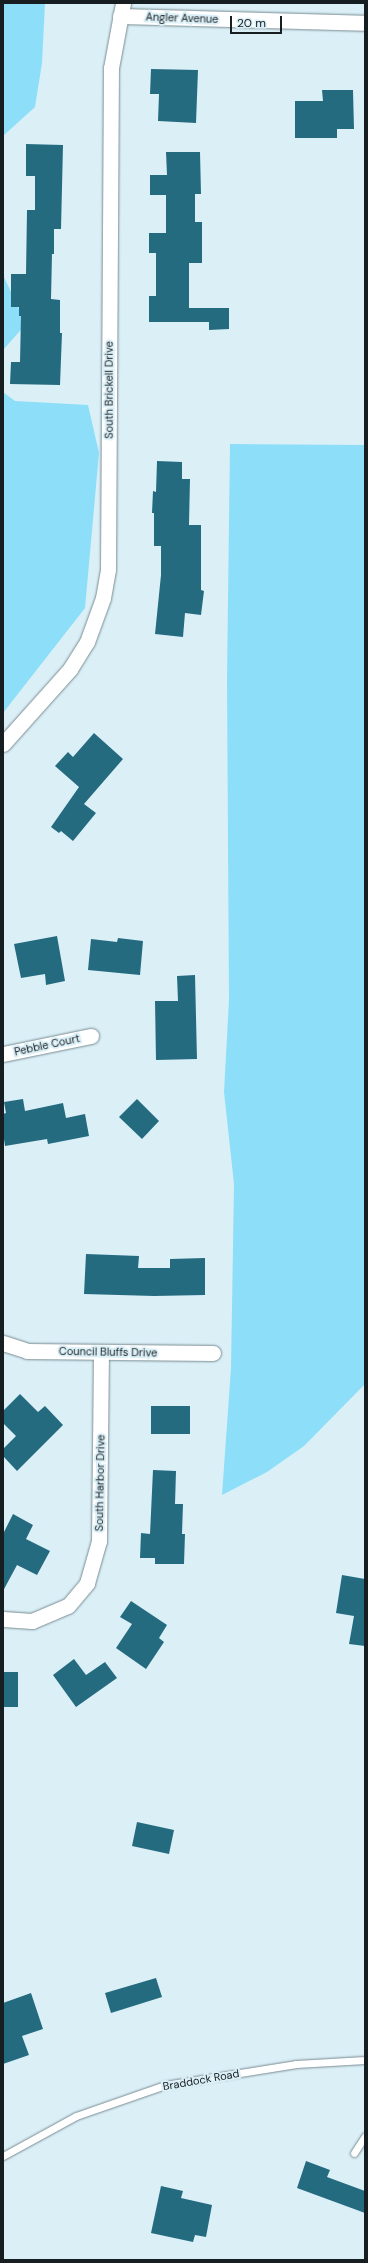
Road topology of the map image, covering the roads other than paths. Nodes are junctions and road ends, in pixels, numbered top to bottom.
1 (121, 9) edge
2 (365, 23) edge
3 (3, 744) edge
4 (91, 1036) dead end
5 (3, 1054) edge
6 (3, 1343) edge
7 (101, 1353) junction
8 (213, 1353) dead end
9 (3, 1619) edge
10 (365, 2060) edge
11 (365, 2136) edge
12 (354, 2153) dead end
13 (3, 2156) edge

1 - 2 street, Angler Avenue
1 - 3 street, South Brickell Drive
4 - 5 street, Pebble Court
6 - 7 street, Council Bluffs Drive
7 - 8 street, Council Bluffs Drive
7 - 9 street, South Harbor Drive
10 - 13 lane, Braddock Road
11 - 12 lane

